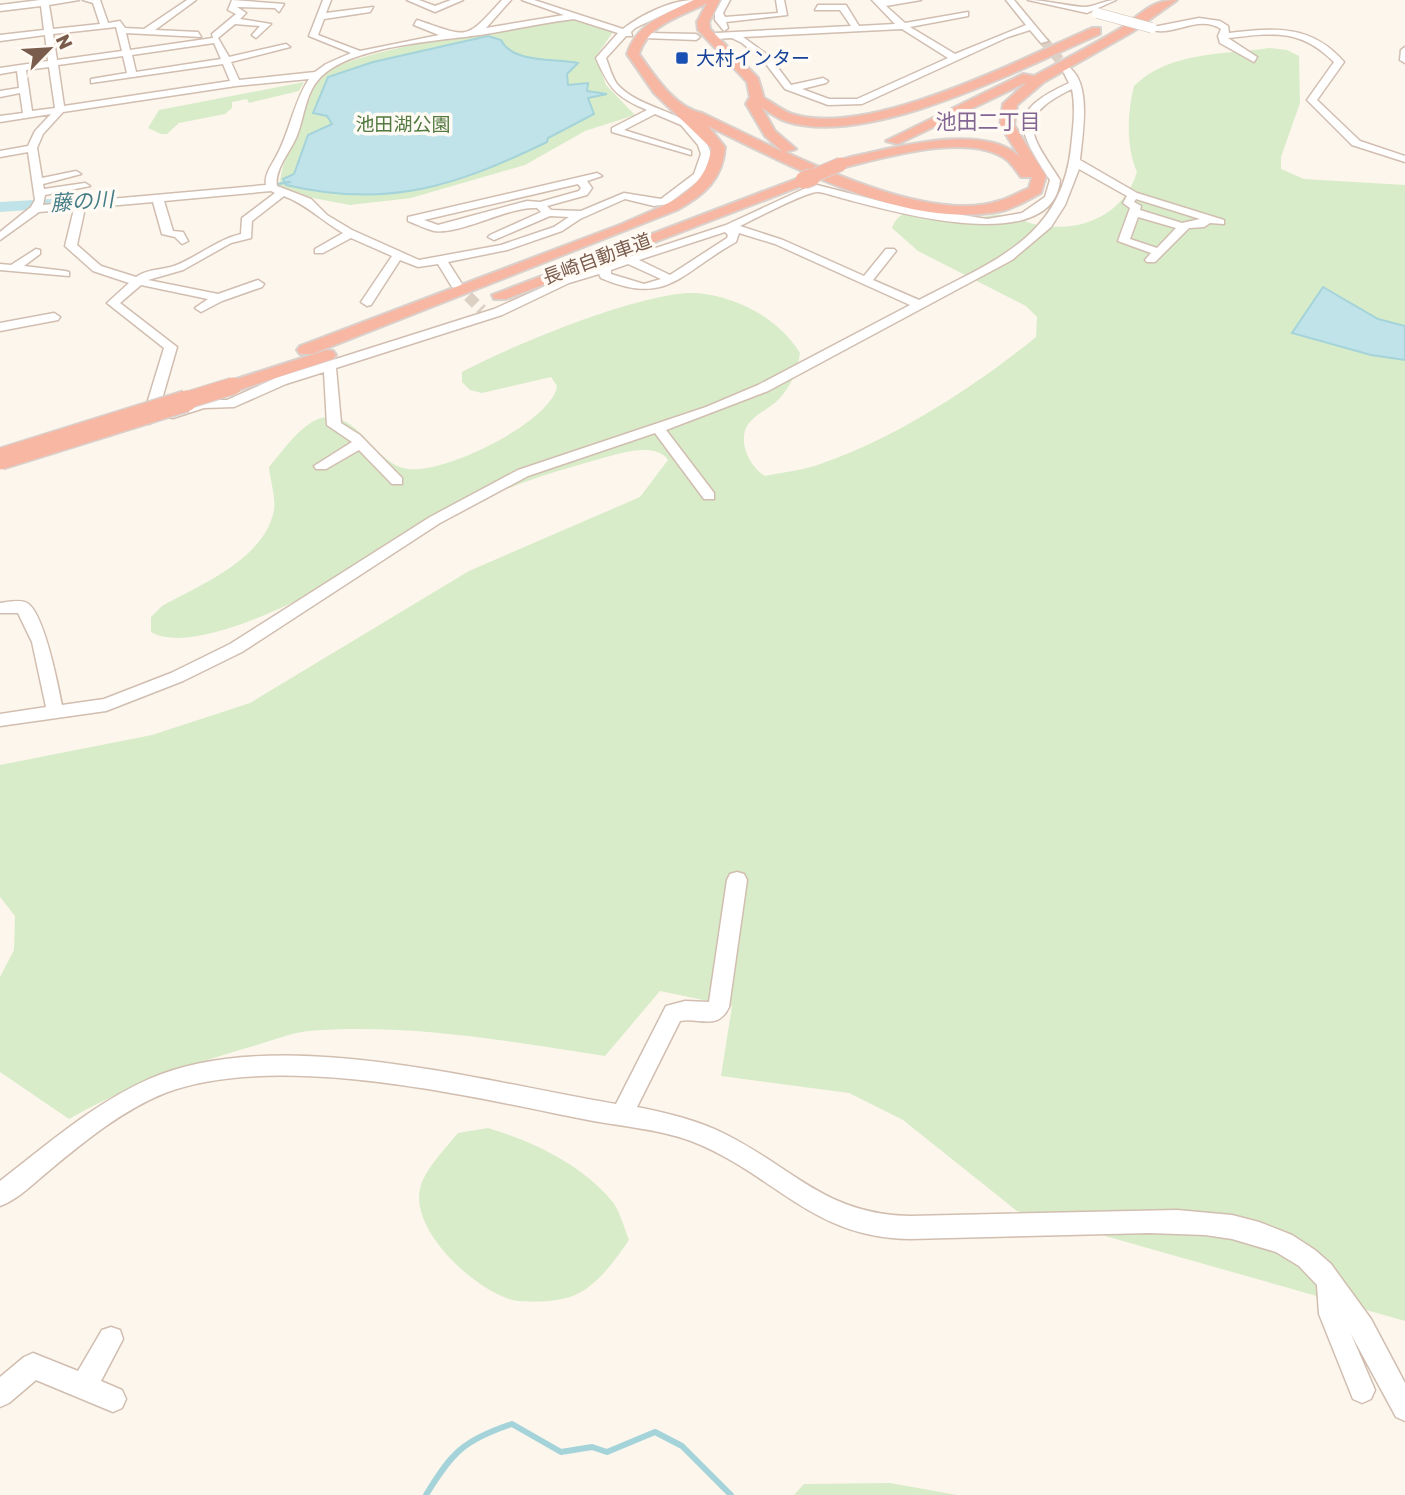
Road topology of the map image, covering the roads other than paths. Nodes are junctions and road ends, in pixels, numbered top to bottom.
1 (75, 0) edge
2 (87, 0) edge
3 (192, 0) edge
4 (327, 0) edge
5 (411, 0) edge
6 (459, 0) edge
7 (507, 0) edge
8 (526, 0) edge
9 (691, 0) edge
10 (703, 0) edge
11 (714, 0) edge
12 (726, 0) edge
13 (780, 0) edge
14 (917, 0) edge
15 (1010, 0) edge
16 (1032, 0) edge
17 (1112, 0) edge
18 (1171, 0) edge
19 (44, 1) edge
20 (236, 2) edge
21 (878, 2) edge
22 (1056, 2) edge
23 (281, 6) dead end
24 (818, 8) dead end
25 (370, 9) dead end
26 (1094, 11) junction
27 (965, 14) dead end
28 (1151, 14) edge
29 (783, 15) junction
30 (320, 17) junction
31 (580, 17) junction
32 (8, 19) edge
33 (719, 20) junction
34 (233, 21) junction
35 (636, 22) junction
36 (417, 23) dead end
37 (104, 24) junction
38 (901, 26) junction
39 (1033, 26) junction
40 (147, 31) junction
41 (1096, 31) junction
42 (50, 32) junction
43 (796, 32) junction
44 (477, 33) junction
45 (626, 33) junction
46 (854, 33) junction
47 (927, 33) dead end
48 (915, 34) junction
49 (122, 35) junction
50 (256, 35) dead end
51 (447, 35) junction
52 (648, 36) dead end
53 (716, 36) dead end
54 (732, 36) junction
55 (1222, 36) junction
56 (696, 37) dead end
57 (0, 38) edge
58 (216, 38) junction
59 (824, 40) dead end
60 (1044, 41) tunnel mouth
61 (182, 45) junction
62 (286, 47) dead end
63 (164, 48) junction
64 (145, 50) junction
65 (1405, 50) edge
66 (126, 53) junction
67 (359, 53) junction
68 (89, 58) junction
69 (225, 58) junction
70 (929, 58) dead end
71 (955, 58) junction
72 (1254, 59) dead end
73 (1405, 60) edge
74 (52, 63) junction
75 (326, 63) dead end
76 (207, 64) junction
77 (189, 66) junction
78 (170, 67) junction
79 (21, 68) junction
80 (1067, 69) tunnel mouth
81 (0, 71) edge
82 (152, 72) junction
83 (132, 75) junction
84 (317, 75) junction
85 (94, 81) junction
86 (823, 81) dead end
87 (236, 83) junction
88 (1074, 84) junction
89 (216, 86) junction
90 (792, 89) junction
91 (24, 90) junction
92 (178, 93) junction
93 (0, 94) edge
94 (161, 95) junction
95 (758, 95) junction
96 (100, 104) junction
97 (677, 107) junction
98 (657, 109) junction
99 (60, 110) junction
100 (28, 115) junction
101 (0, 119) edge
102 (684, 123) junction
103 (673, 129) dead end
104 (882, 134) dead end
105 (663, 136) dead end
106 (652, 142) junction
107 (32, 148) junction
108 (849, 148) dead end
109 (687, 153) dead end
110 (0, 154) edge
111 (1405, 159) edge
112 (1075, 162) junction
113 (841, 164) junction
114 (76, 174) dead end
115 (597, 176) dead end
116 (797, 176) junction
117 (580, 180) junction
118 (85, 186) dead end
119 (274, 187) junction
120 (1133, 195) junction
121 (38, 199) junction
122 (158, 199) junction
123 (80, 206) junction
124 (544, 209) junction
125 (1134, 212) junction
126 (582, 214) junction
127 (1184, 227) junction
128 (728, 228) junction
129 (350, 234) junction
130 (0, 237) edge
131 (494, 237) dead end
132 (182, 241) dead end
133 (319, 251) dead end
134 (890, 251) dead end
135 (36, 252) dead end
136 (1159, 252) junction
137 (398, 255) junction
138 (440, 258) junction
139 (629, 260) junction
140 (1150, 261) dead end
141 (6, 268) edge
142 (605, 268) junction
143 (65, 274) dead end
144 (670, 279) junction
145 (140, 281) junction
146 (866, 281) junction
147 (258, 284) dead end
148 (456, 285) tunnel mouth
149 (218, 298) junction
150 (367, 302) dead end
151 (920, 305) junction
152 (201, 307) dead end
153 (54, 317) dead end
154 (0, 327) edge
155 (306, 350) junction
156 (330, 367) junction
157 (230, 381) junction
158 (148, 423) junction
159 (657, 427) junction
160 (359, 444) junction
161 (0, 447) edge
162 (0, 459) edge
163 (321, 466) dead end
164 (0, 470) edge
165 (397, 481) dead end
166 (709, 495) dead end
167 (0, 608) edge
168 (55, 711) junction
169 (0, 720) edge
170 (737, 880) dead end
171 (621, 1116) junction
172 (0, 1195) edge
173 (1329, 1281) junction
174 (111, 1339) dead end
175 (84, 1386) junction
176 (1362, 1390) dead end
177 (0, 1394) edge
178 (113, 1399) dead end
179 (1405, 1409) edge

1 - 19 street
2 - 37 street
3 - 40 street
4 - 30 street
5 - 6 street
7 - 44 street
8 - 31 street
9 - 35 street
10 - 97 highway
11 - 95 highway
12 - 33 street
13 - 29 street
14 - 21 street
15 - 39 street
16 - 22 street
17 - 26 street
18 - 28 highway, 長崎自動車道
19 - 32 street
19 - 42 street
20 - 23 street
20 - 34 street
21 - 38 street
22 - 26 street
24 - 46 street
25 - 30 street
26 - 28 street, bridge
27 - 38 street
28 - 41 highway, 長崎自動車道
28 - 55 street
28 - 97 highway
28 - 113 highway, 長崎自動車道
29 - 33 street
29 - 43 street
30 - 67 street
31 - 35 street
31 - 44 street
31 - 45 street
32 - 42 street
32 - 57 street
33 - 54 street
34 - 50 street
34 - 58 street
35 - 45 street
36 - 51 street
37 - 42 street
37 - 49 street
38 - 46 street
38 - 48 street
39 - 60 street
39 - 71 street
40 - 49 street
40 - 58 street
41 - 95 highway
41 - 104 highway, 長崎自動車道
42 - 74 street
43 - 46 street
43 - 54 street
43 - 59 street
44 - 51 street
45 - 98 street
47 - 48 street
48 - 71 street
49 - 61 street
49 - 66 street
51 - 67 street
52 - 56 street
53 - 54 street
54 - 90 street
55 - 72 street
55 - 111 street
58 - 61 street
58 - 69 street
61 - 63 street
61 - 77 street
62 - 69 street
63 - 64 street
63 - 78 street
64 - 66 street
64 - 82 street
65 - 73 street
66 - 68 street
66 - 83 street
67 - 75 street
67 - 84 street
68 - 74 street
68 - 85 street
69 - 76 street
69 - 87 street
70 - 71 street
71 - 90 street
74 - 79 street
74 - 99 street
76 - 77 street
76 - 89 street
77 - 78 street
78 - 82 street
78 - 92 street
79 - 81 street
79 - 91 street
80 - 88 street
82 - 83 street
82 - 94 street
83 - 85 street
84 - 87 street
84 - 119 street
85 - 96 street
86 - 90 street
87 - 89 street
88 - 112 street
88 - 128 street
89 - 92 street
91 - 93 street
91 - 100 street
92 - 94 street
94 - 96 street
95 - 113 highway
96 - 99 street
97 - 155 highway
98 - 102 street
98 - 106 street
99 - 100 street
99 - 107 street
100 - 101 street
102 - 103 street
102 - 126 street
105 - 106 street
106 - 109 street
107 - 110 street
107 - 121 street
108 - 116 highway, 長崎自動車道
112 - 120 street
112 - 151 street
113 - 116 highway, 長崎自動車道, bridge
114 - 121 street
115 - 117 street
116 - 155 highway, 長崎自動車道
116 - 157 highway, 長崎自動車道
117 - 124 street
117 - 124 street
118 - 121 street
119 - 122 street
119 - 129 street
119 - 145 street
120 - 125 street
120 - 127 street
121 - 123 street
121 - 130 street
122 - 123 street
122 - 132 street
123 - 145 street
124 - 126 street
124 - 131 street
125 - 127 street
125 - 136 street
126 - 138 street
127 - 136 street
128 - 139 street
128 - 144 street
128 - 146 street
129 - 133 street
129 - 137 street
134 - 146 street
135 - 141 street
136 - 140 street
137 - 138 street
137 - 150 street
138 - 148 street
139 - 142 street
139 - 144 street
141 - 143 street
142 - 144 street
142 - 156 street
145 - 149 street
145 - 158 street
146 - 151 street
147 - 149 street
149 - 152 street
151 - 159 street
153 - 154 street
155 - 157 highway, 長崎自動車道
156 - 158 street
156 - 160 street
157 - 161 highway, 長崎自動車道
157 - 162 highway, 長崎自動車道, bridge
158 - 164 street
159 - 166 street
159 - 168 street
160 - 163 street
160 - 165 street
167 - 168 street
168 - 169 street
170 - 171 street
171 - 172 street
171 - 173 street
173 - 176 street
173 - 179 street
174 - 175 street
175 - 177 street
175 - 178 street

